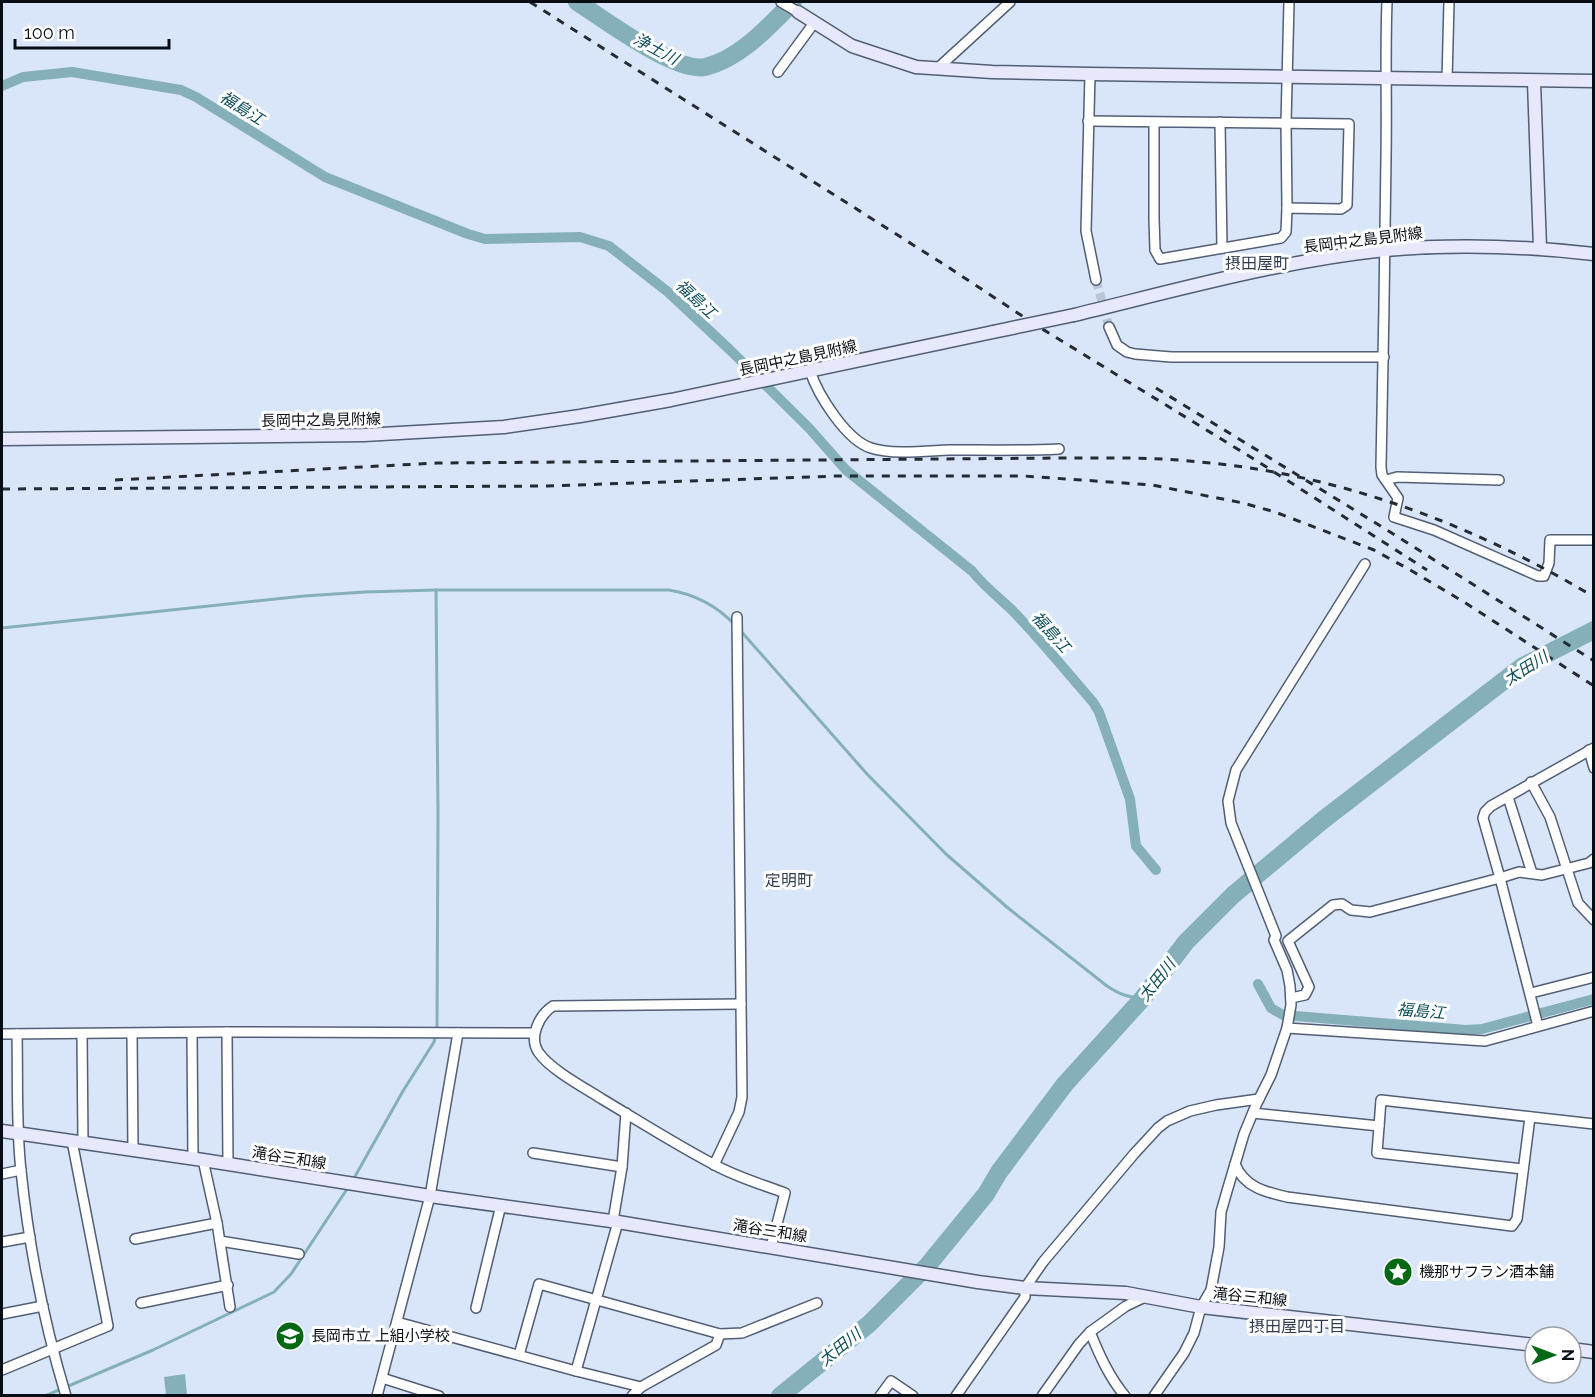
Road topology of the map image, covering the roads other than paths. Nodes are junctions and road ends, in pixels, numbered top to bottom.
1 (781, 2) edge
2 (1010, 2) edge
3 (1289, 2) edge
4 (1387, 2) edge
5 (1449, 2) edge
6 (798, 12) joint
7 (814, 23) junction
8 (938, 68) junction
9 (778, 72) dead end
10 (1090, 74) junction
11 (1288, 76) junction
12 (1384, 78) junction
13 (1447, 80) junction
14 (1593, 81) edge
15 (1534, 82) junction
16 (1088, 121) junction
17 (1154, 122) junction
18 (1220, 122) junction
19 (1286, 123) junction
20 (1287, 208) junction
21 (1222, 248) junction
22 (1540, 248) junction
23 (1385, 250) junction
24 (1593, 254) edge
25 (1096, 280) tunnel mouth
26 (1109, 327) tunnel mouth
27 (1384, 357) junction
28 (810, 371) junction
29 (2, 439) edge
30 (1059, 449) dead end
31 (1386, 480) junction
32 (1499, 480) dead end
33 (1593, 540) edge
34 (1365, 564) dead end
35 (737, 617) dead end
36 (1591, 749) edge
37 (1593, 768) edge
38 (1531, 782) junction
39 (1508, 797) junction
40 (1593, 859) edge
41 (1566, 868) junction
42 (1532, 873) junction
43 (1500, 878) junction
44 (1593, 920) edge
45 (1593, 977) edge
46 (1531, 993) junction
47 (1291, 1002) junction
48 (741, 1004) junction
49 (1593, 1011) edge
50 (1537, 1023) junction
51 (1288, 1026) junction
52 (227, 1032) junction
53 (192, 1033) junction
54 (458, 1033) junction
55 (534, 1033) junction
56 (2, 1034) edge
57 (17, 1034) junction
58 (82, 1034) junction
59 (132, 1034) junction
60 (1259, 1099) junction
61 (626, 1113) junction
62 (1253, 1113) junction
63 (1530, 1117) junction
64 (1593, 1124) edge
65 (1379, 1126) junction
66 (2, 1131) edge
67 (18, 1133) junction
68 (78, 1142) junction
69 (133, 1150) junction
70 (532, 1153) dead end
71 (198, 1159) junction
72 (228, 1164) junction
73 (1235, 1164) junction
74 (714, 1165) junction
75 (622, 1167) junction
76 (1523, 1169) junction
77 (21, 1170) junction
78 (2, 1174) edge
79 (430, 1196) junction
80 (501, 1205) junction
81 (616, 1221) junction
82 (217, 1223) junction
83 (30, 1237) junction
84 (135, 1239) dead end
85 (220, 1241) junction
86 (2, 1242) edge
87 (771, 1247) junction
88 (298, 1254) dead end
89 (228, 1285) junction
90 (1025, 1288) junction
91 (1147, 1296) junction
92 (596, 1299) junction
93 (141, 1303) dead end
94 (817, 1303) dead end
95 (43, 1306) junction
96 (230, 1307) dead end
97 (1201, 1307) junction
98 (476, 1308) dead end
99 (2, 1314) edge
100 (397, 1322) junction
101 (1090, 1332) junction
102 (720, 1334) junction
103 (1523, 1344) edge
104 (52, 1349) junction
105 (519, 1355) junction
106 (2, 1370) edge
107 (576, 1371) junction
108 (382, 1378) junction
109 (641, 1387) junction
110 (66, 1395) edge
111 (377, 1395) edge
112 (439, 1395) edge
113 (632, 1395) edge
114 (880, 1395) edge
115 (913, 1395) edge
116 (956, 1395) edge
117 (1042, 1395) edge
118 (1125, 1395) edge
119 (1154, 1395) edge

1 - 6 street
2 - 8 street
3 - 11 street
4 - 12 street
5 - 13 street
6 - 7 main road
7 - 8 main road
7 - 9 street
8 - 10 main road
10 - 11 main road
10 - 16 street
11 - 12 main road
11 - 19 street
12 - 13 main road
12 - 23 street
13 - 15 main road
14 - 15 main road
15 - 22 main road
16 - 17 street
16 - 25 street
17 - 18 street
17 - 21 street
18 - 19 street
18 - 21 street
19 - 20 street
19 - 20 street
20 - 21 street
22 - 23 main road, 長岡中之島見附線
22 - 24 main road, 長岡中之島見附線
23 - 27 street
23 - 28 main road, 長岡中之島見附線, bridge
26 - 27 street
27 - 31 street
28 - 29 main road, 長岡中之島見附線
28 - 30 street
31 - 32 street
31 - 33 street
34 - 47 street
35 - 48 street
36 - 37 street
36 - 38 street
38 - 39 street
38 - 41 street
39 - 42 street
39 - 43 street
40 - 41 street
41 - 42 street
41 - 44 street
42 - 43 street
43 - 46 street
43 - 47 street
45 - 46 street
46 - 50 street
47 - 51 street
48 - 55 street
48 - 74 street
49 - 50 street
50 - 51 street
51 - 60 street
52 - 53 street
52 - 54 street
52 - 72 street
53 - 59 street
53 - 71 street
54 - 55 street
54 - 79 street
55 - 61 street
56 - 57 street
57 - 58 street
57 - 67 street
58 - 59 street
58 - 68 street
59 - 69 street
60 - 62 street
60 - 90 street
61 - 74 street
61 - 75 street
62 - 65 street
62 - 73 street
63 - 64 street
63 - 65 street
63 - 76 street
65 - 76 street
66 - 67 main road, 滝谷三和線
67 - 68 main road, 滝谷三和線
67 - 77 street
68 - 69 main road, 滝谷三和線
68 - 104 street
69 - 71 main road, 滝谷三和線
70 - 75 street
71 - 72 main road, 滝谷三和線
71 - 82 street
72 - 79 main road, 滝谷三和線
73 - 76 street
73 - 97 street
74 - 87 street
75 - 81 street
77 - 78 street
77 - 83 street
79 - 80 main road, 滝谷三和線
79 - 100 street
80 - 81 main road, 滝谷三和線
80 - 98 street
81 - 87 main road, 滝谷三和線
81 - 92 street
82 - 84 street
82 - 85 street
83 - 86 street
83 - 95 street
85 - 88 street
85 - 89 street
87 - 90 main road, 滝谷三和線
89 - 93 street
89 - 96 street
90 - 91 main road, 滝谷三和線
90 - 116 street
91 - 97 main road, 滝谷三和線
91 - 101 street
92 - 102 street
92 - 105 street
92 - 107 street
94 - 102 street
95 - 99 street
95 - 104 street
97 - 103 main road, 滝谷三和線
97 - 119 street
100 - 105 street
100 - 108 street
101 - 117 street
101 - 118 street
102 - 109 street
104 - 106 street
104 - 110 street
105 - 107 street
107 - 109 street
108 - 111 street
108 - 112 street
109 - 113 street
114 - 115 street

